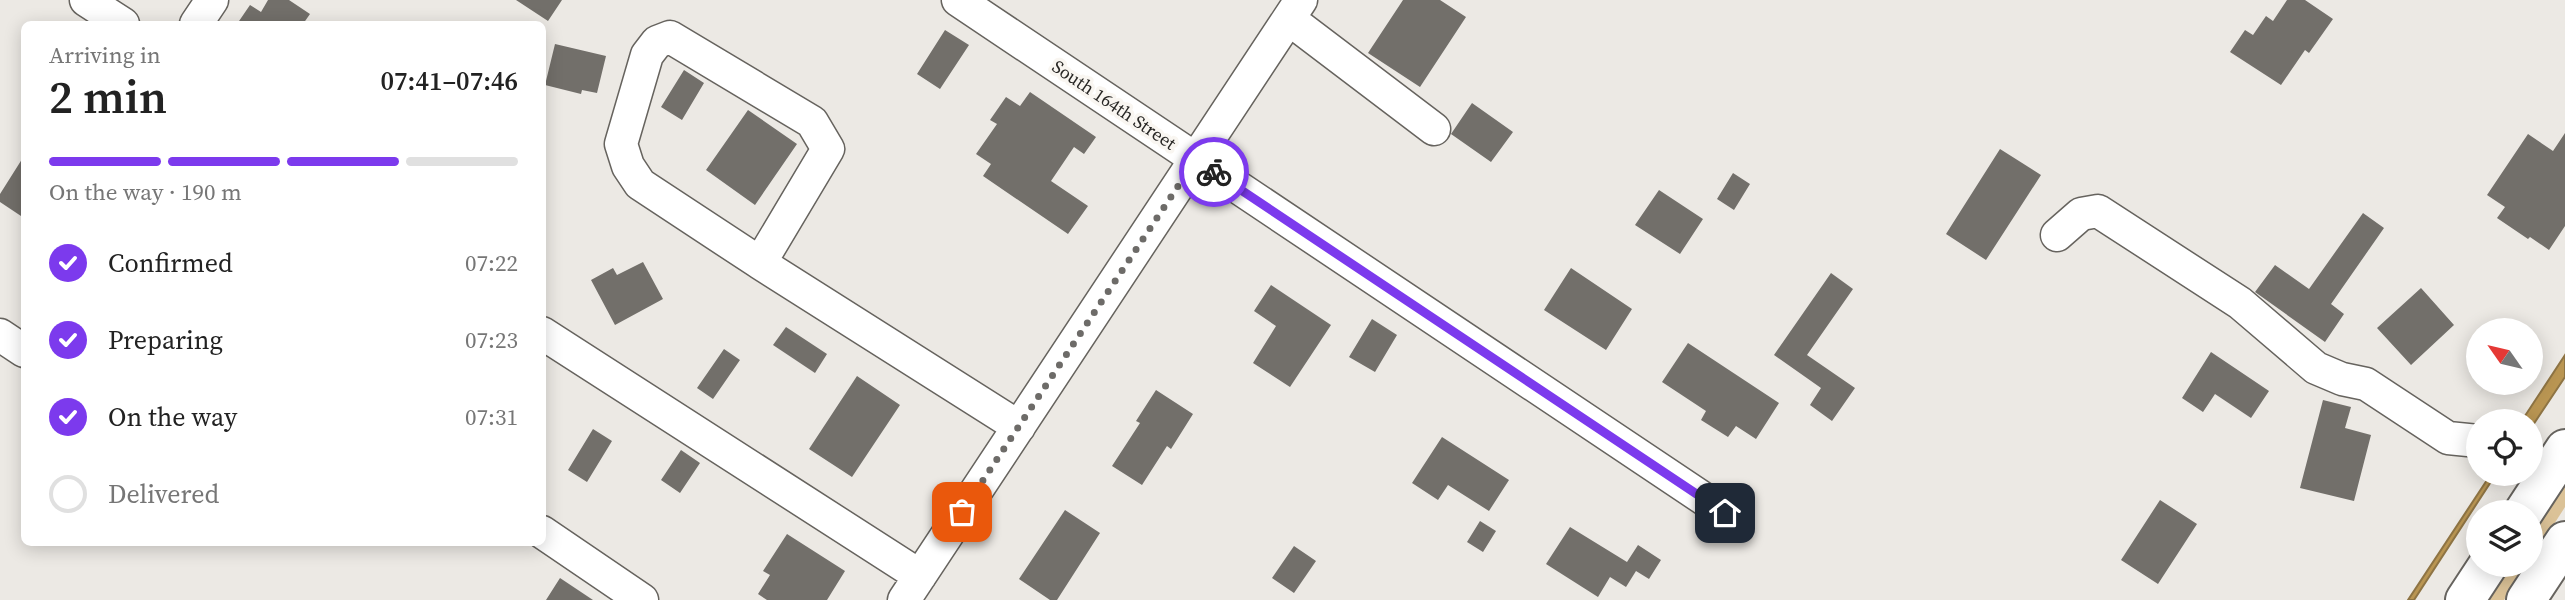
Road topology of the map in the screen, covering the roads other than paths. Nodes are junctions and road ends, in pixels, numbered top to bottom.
1 (86, 0) edge
2 (212, 0) edge
3 (958, 0) edge
4 (1295, 10) edge
5 (118, 21) edge
6 (198, 21) edge
7 (1434, 129) dead end
8 (1196, 159) junction
9 (2057, 235) dead end
10 (760, 263) junction
11 (0, 335) edge
12 (546, 336) edge
13 (21, 349) edge
14 (1019, 427) junction
15 (2466, 440) edge
16 (2565, 449) edge
17 (2531, 490) edge
18 (1725, 513) dead end
19 (546, 535) edge
20 (2565, 541) edge
21 (2480, 577) edge
22 (912, 588) edge
23 (642, 600) edge
24 (2465, 600) edge
25 (2526, 600) edge

1 - 5 street
2 - 6 street
3 - 8 street, South 164th Street
4 - 7 street
4 - 8 street
8 - 14 street
8 - 18 street, South 164th Street
9 - 15 street
10 - 10 street
10 - 14 street
11 - 13 street
12 - 22 street
14 - 22 street
16 - 17 main road
19 - 23 street
20 - 25 main road
21 - 24 main road

